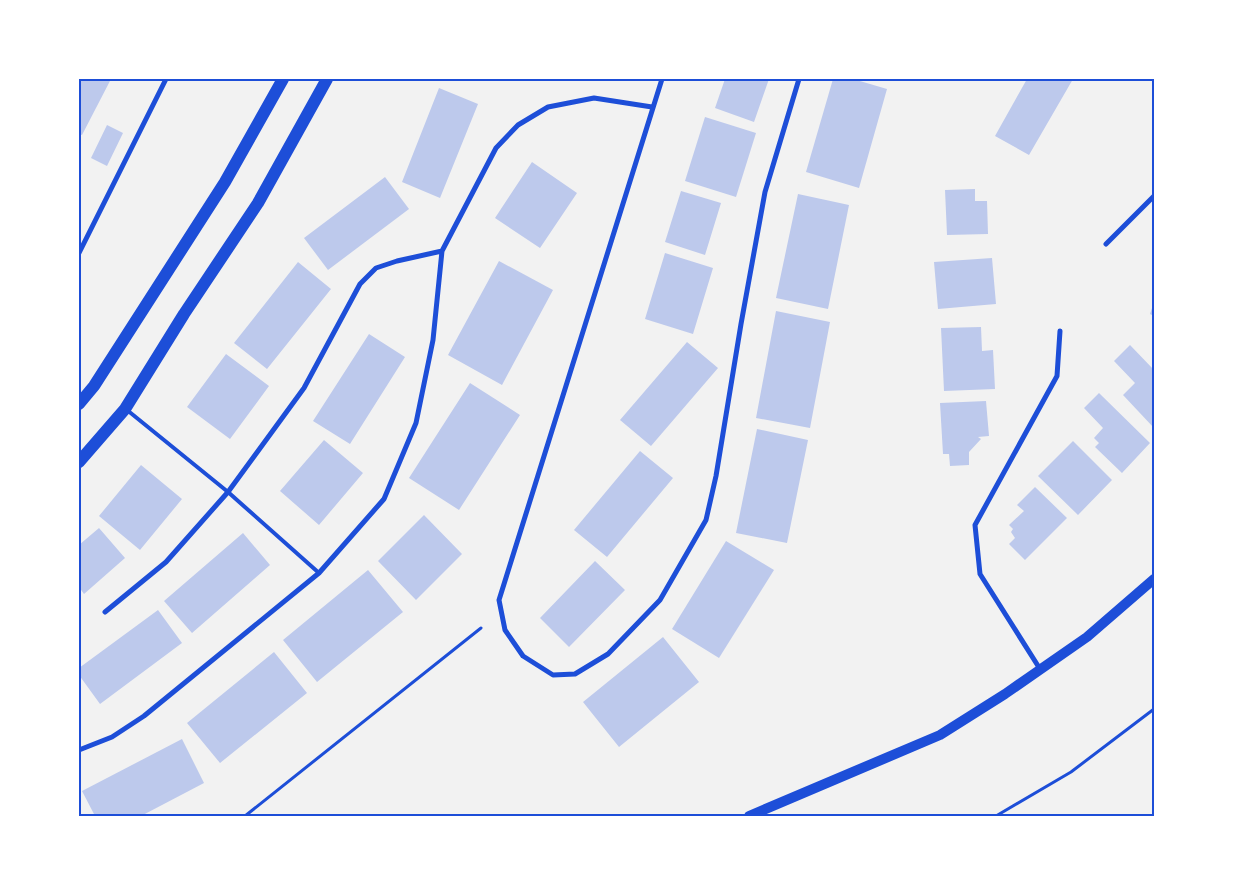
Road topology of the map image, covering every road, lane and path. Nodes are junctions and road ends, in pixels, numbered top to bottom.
1 (166, 79) edge
2 (283, 79) edge
3 (327, 79) edge
4 (662, 79) edge
5 (799, 79) edge
6 (652, 107) junction
7 (1154, 196) edge
8 (1106, 244) dead end
9 (442, 251) junction
10 (79, 253) edge
11 (1060, 331) dead end
12 (79, 404) edge
13 (125, 409) junction
14 (79, 462) edge
15 (228, 492) junction
16 (319, 573) junction
17 (1154, 579) edge
18 (105, 612) dead end
19 (481, 628) dead end
20 (1040, 670) junction
21 (1154, 709) edge
22 (79, 750) edge
23 (245, 816) edge
24 (749, 816) edge
25 (996, 816) edge

1 - 10 street
2 - 12 main road
3 - 13 main road
4 - 6 street
5 - 6 street
6 - 9 street
7 - 8 street
9 - 15 street
9 - 16 street
11 - 20 street
13 - 14 main road
13 - 15 lane
15 - 16 lane
15 - 18 street
16 - 22 street
17 - 20 main road
19 - 23 path
20 - 24 main road
21 - 25 path

